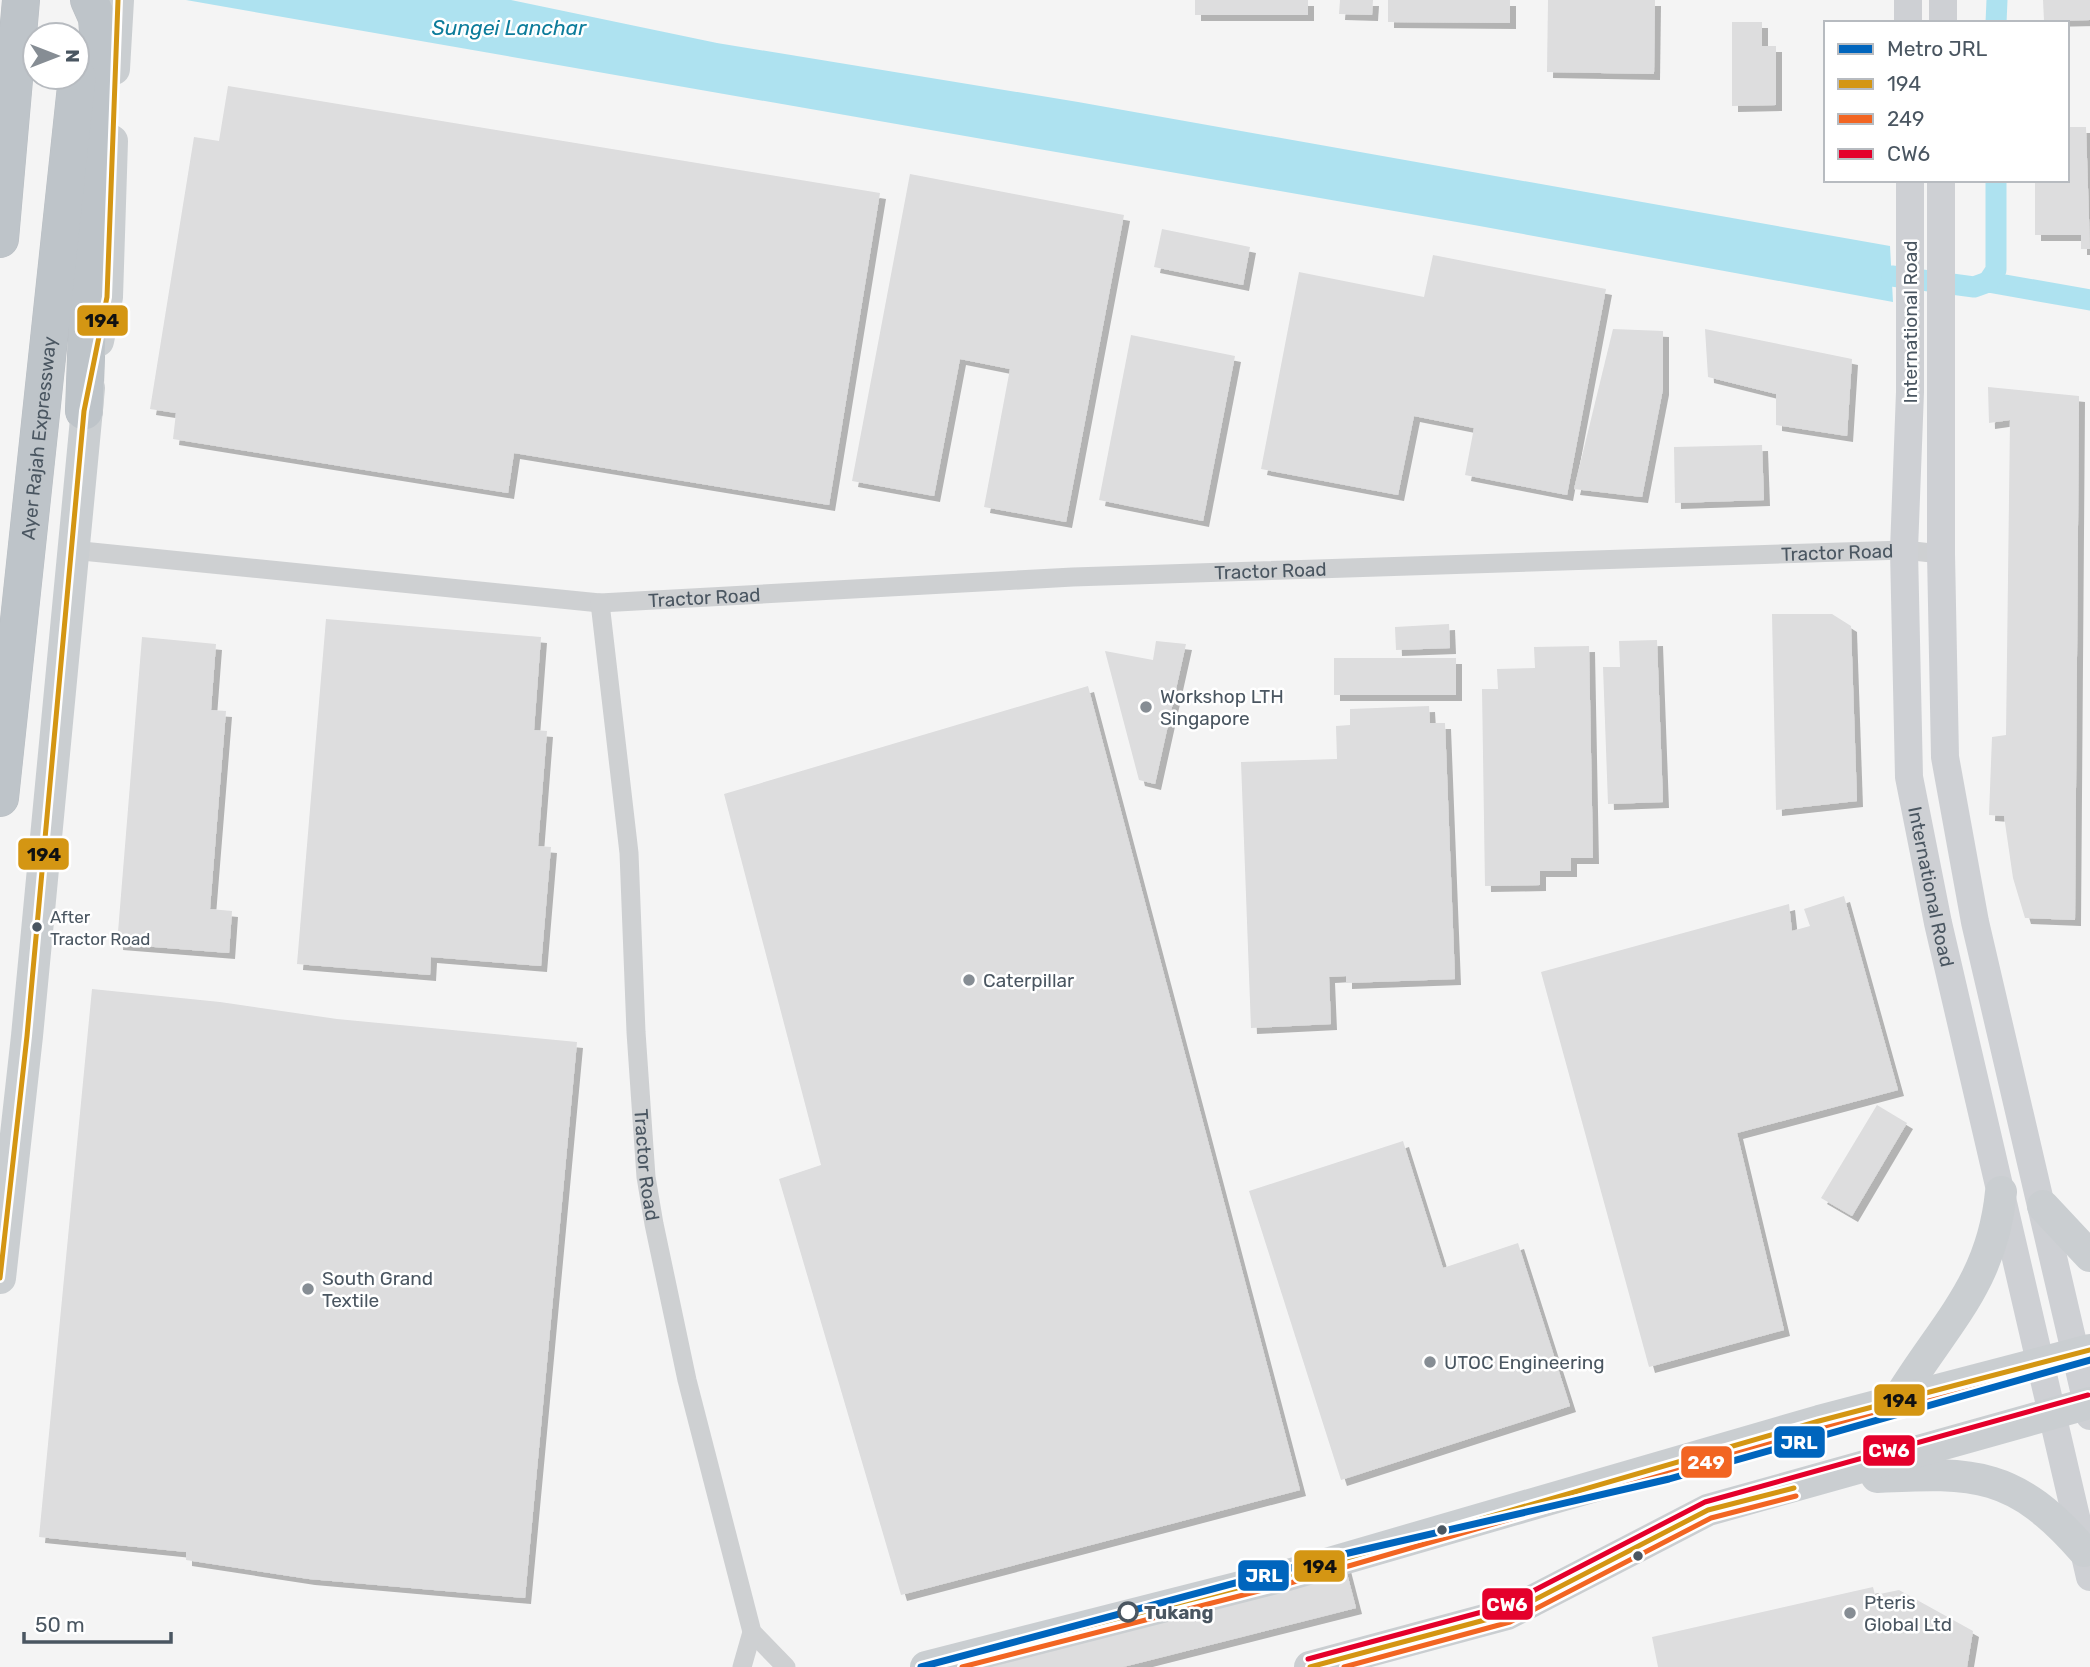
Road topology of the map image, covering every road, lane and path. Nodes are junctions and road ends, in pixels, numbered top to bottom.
1 (87, 0) edge
2 (118, 0) edge
3 (1908, 0) edge
4 (1943, 0) edge
5 (21, 5) edge
6 (84, 21) edge
7 (1908, 21) edge
8 (1943, 21) edge
9 (0, 67) edge
10 (75, 91) edge
11 (1941, 182) edge
12 (1910, 193) edge
13 (0, 239) edge
14 (84, 411) junction
15 (72, 550) junction
16 (1904, 550) junction
17 (1941, 554) junction
18 (600, 603) junction
19 (0, 798) edge
20 (2001, 1192) junction
21 (2043, 1206) junction
22 (2090, 1256) edge
23 (0, 1278) edge
24 (2083, 1352) edge
25 (2041, 1363) junction
26 (1897, 1401) junction
27 (2089, 1407) edge
28 (2053, 1413) junction
29 (1819, 1481) junction
30 (2087, 1564) edge
31 (752, 1632) junction
32 (742, 1667) edge
33 (786, 1667) edge
34 (926, 1667) edge
35 (1310, 1667) edge

1 - 6 highway, Ayer Rajah Expressway
1 - 14 highway
2 - 14 main road
3 - 7 main road
4 - 8 main road
5 - 9 highway
5 - 13 highway
10 - 19 highway, Ayer Rajah Expressway
11 - 17 main road, International Road
12 - 16 main road, International Road
14 - 15 main road
15 - 18 street, Tractor Road
15 - 23 main road
16 - 17 street, Tractor Road
16 - 18 street, Tractor Road
16 - 20 main road, International Road
17 - 21 main road, International Road
18 - 31 street, Tractor Road
20 - 25 main road, International Road
20 - 26 main road
21 - 22 main road
21 - 24 main road, International Road
24 - 25 main road
24 - 27 main road, International Road
25 - 26 main road
25 - 28 main road, International Road
26 - 34 main road
27 - 28 main road
28 - 29 main road
28 - 30 main road, International Road
29 - 30 main road
29 - 35 main road
31 - 32 street
31 - 33 street, Tractor Road

